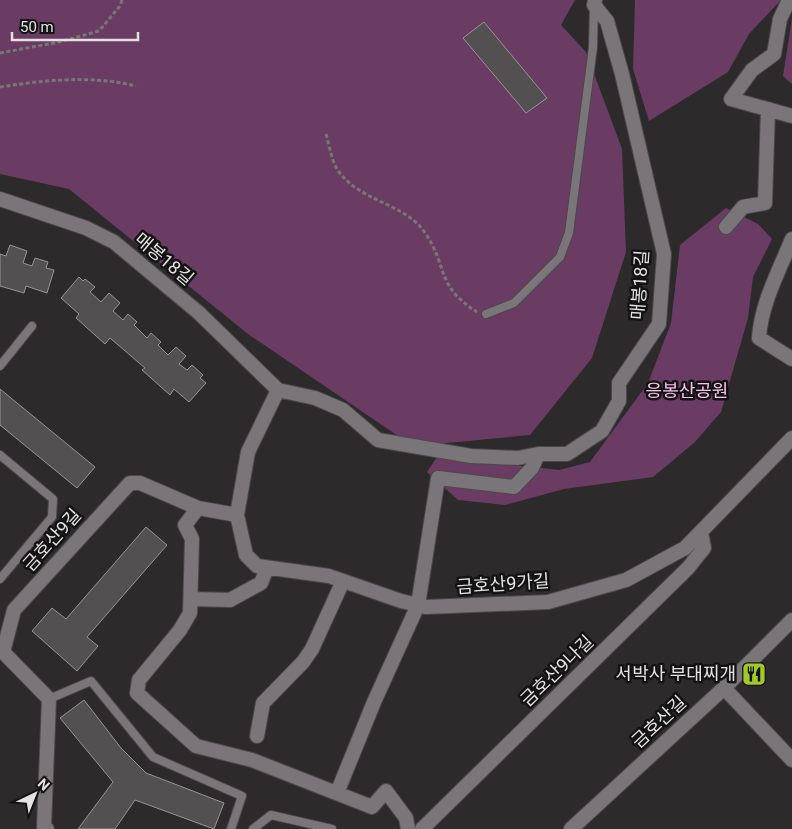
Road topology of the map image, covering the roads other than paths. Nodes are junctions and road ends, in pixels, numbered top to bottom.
1 (789, 0) edge
2 (594, 3) edge
3 (768, 109) junction
4 (792, 116) edge
5 (0, 199) edge
6 (726, 227) dead end
7 (792, 239) edge
8 (486, 314) road end
9 (32, 326) dead end
10 (792, 359) edge
11 (0, 366) edge
12 (278, 390) junction
13 (792, 438) edge
14 (538, 454) junction
15 (0, 455) edge
16 (198, 508) junction
17 (237, 515) junction
18 (701, 532) junction
19 (267, 568) junction
20 (0, 579) edge
21 (344, 581) junction
22 (191, 599) junction
23 (418, 605) junction
24 (792, 620) edge
25 (724, 688) junction
26 (49, 699) junction
27 (257, 736) dead end
28 (792, 760) edge
29 (337, 793) junction
30 (47, 829) edge
31 (231, 829) edge
32 (253, 829) edge
33 (332, 829) edge
34 (408, 829) edge
35 (422, 829) edge
36 (571, 829) edge

1 - 3 street
2 - 8 lane
2 - 14 street, 매봉18길
3 - 4 street
3 - 6 street
5 - 12 street, 매봉18길
7 - 10 street
9 - 11 lane
12 - 14 street, 매봉18길
12 - 17 street
13 - 18 street, 금호산9가길
14 - 23 street
15 - 20 lane
16 - 17 street
16 - 22 street
16 - 26 street, 금호산9길
17 - 19 street, 금호산9가길
18 - 23 street, 금호산9가길
18 - 35 street, 금호산9나길
19 - 21 street, 금호산9가길
19 - 22 street
21 - 23 street, 금호산9가길
21 - 27 street
22 - 29 street
23 - 29 street
24 - 25 street, 금호산길
25 - 28 street
25 - 36 street, 금호산길
26 - 30 street
26 - 31 lane
29 - 34 street
32 - 33 lane

